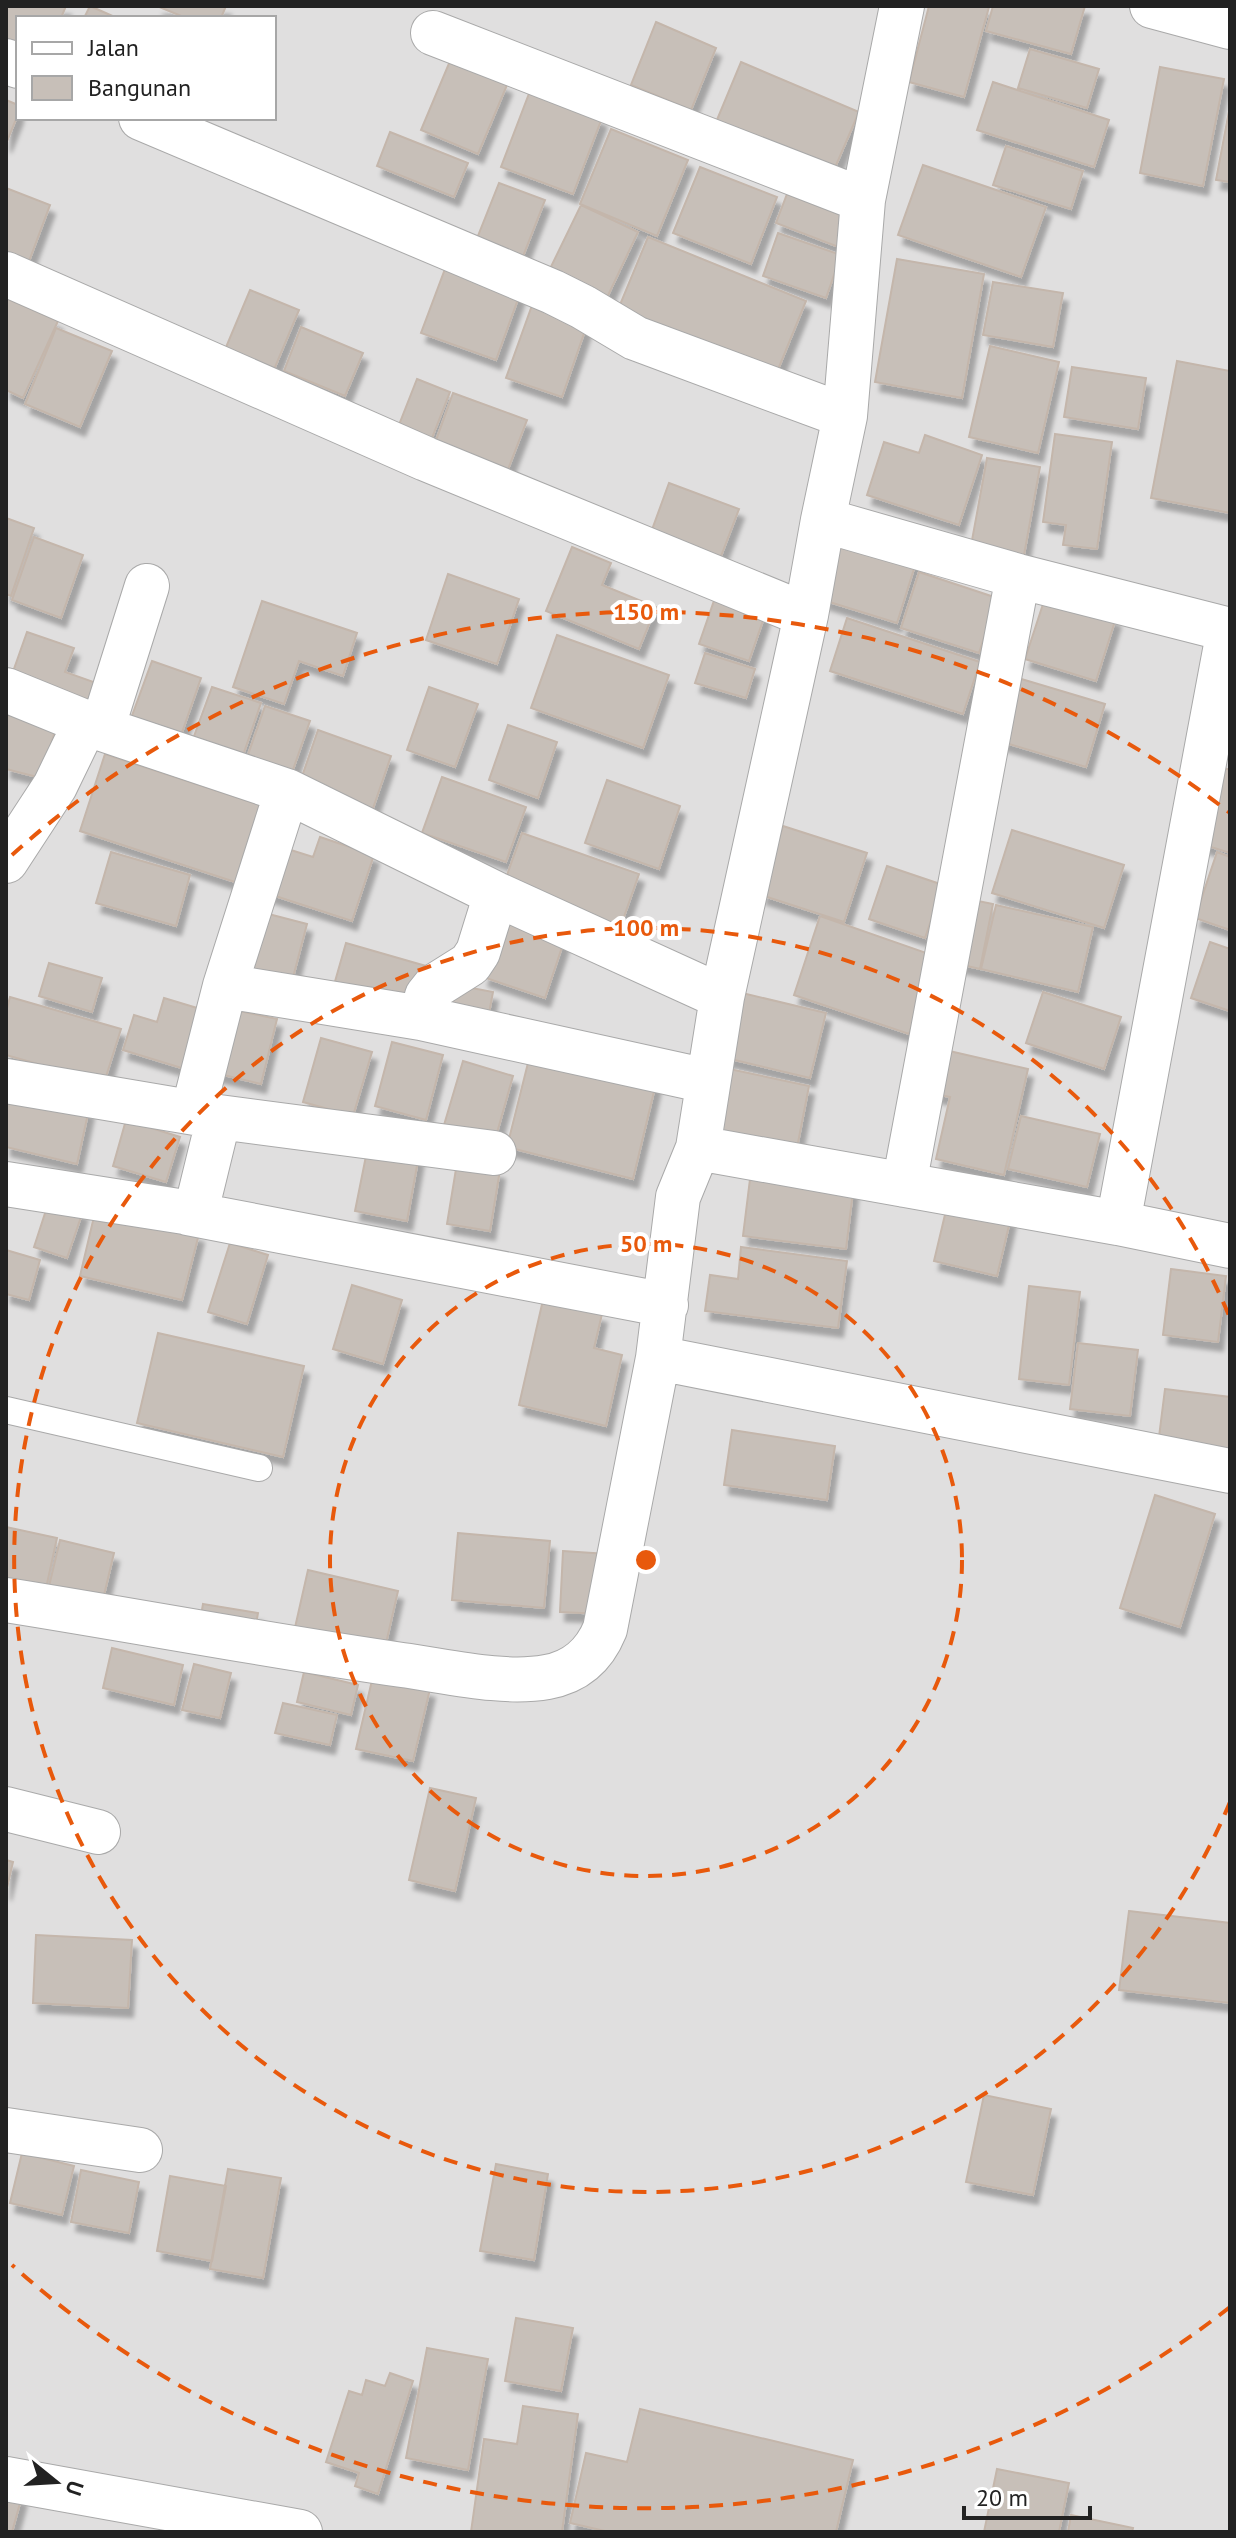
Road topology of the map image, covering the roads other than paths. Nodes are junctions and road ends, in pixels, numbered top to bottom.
1 (902, 6) edge
2 (1152, 6) edge
3 (1230, 27) edge
4 (433, 33) dead end
5 (146, 120) edge
6 (863, 200) junction
7 (6, 274) edge
8 (845, 416) junction
9 (823, 520) junction
10 (1018, 576) junction
11 (147, 586) dead end
12 (806, 615) junction
13 (1230, 630) edge
14 (6, 690) edge
15 (94, 725) junction
16 (287, 791) junction
17 (6, 861) edge
18 (496, 894) junction
19 (225, 986) junction
20 (722, 997) junction
21 (421, 1018) junction
22 (6, 1081) edge
23 (707, 1081) junction
24 (206, 1114) junction
25 (698, 1148) junction
26 (494, 1153) dead end
27 (6, 1184) edge
28 (904, 1185) junction
29 (187, 1213) junction
30 (1118, 1223) junction
31 (1230, 1246) edge
32 (666, 1305) junction
33 (658, 1358) junction
34 (6, 1410) edge
35 (259, 1468) dead end
36 (1230, 1471) edge
37 (6, 1600) edge
38 (6, 1809) edge
39 (98, 1832) dead end
40 (6, 2130) edge
41 (140, 2150) dead end
42 (6, 2479) edge
43 (300, 2532) edge

1 - 6 street
2 - 3 street
4 - 6 street
5 - 8 street
6 - 8 street
7 - 12 street
8 - 9 street
9 - 10 street
9 - 12 street
10 - 13 street
10 - 28 street
11 - 15 street
12 - 20 street
13 - 30 street
14 - 15 street
15 - 16 street
15 - 17 street
16 - 18 street
16 - 19 street
18 - 20 street
18 - 21 street
19 - 21 street
19 - 24 street
20 - 23 street
21 - 23 street
22 - 24 street
23 - 25 street
24 - 26 street
24 - 29 street
25 - 28 street
25 - 32 street
27 - 29 street
28 - 30 street
29 - 32 street
30 - 31 street
32 - 33 street
33 - 36 street
33 - 37 street
34 - 35 lane
38 - 39 street
40 - 41 street
42 - 43 street

